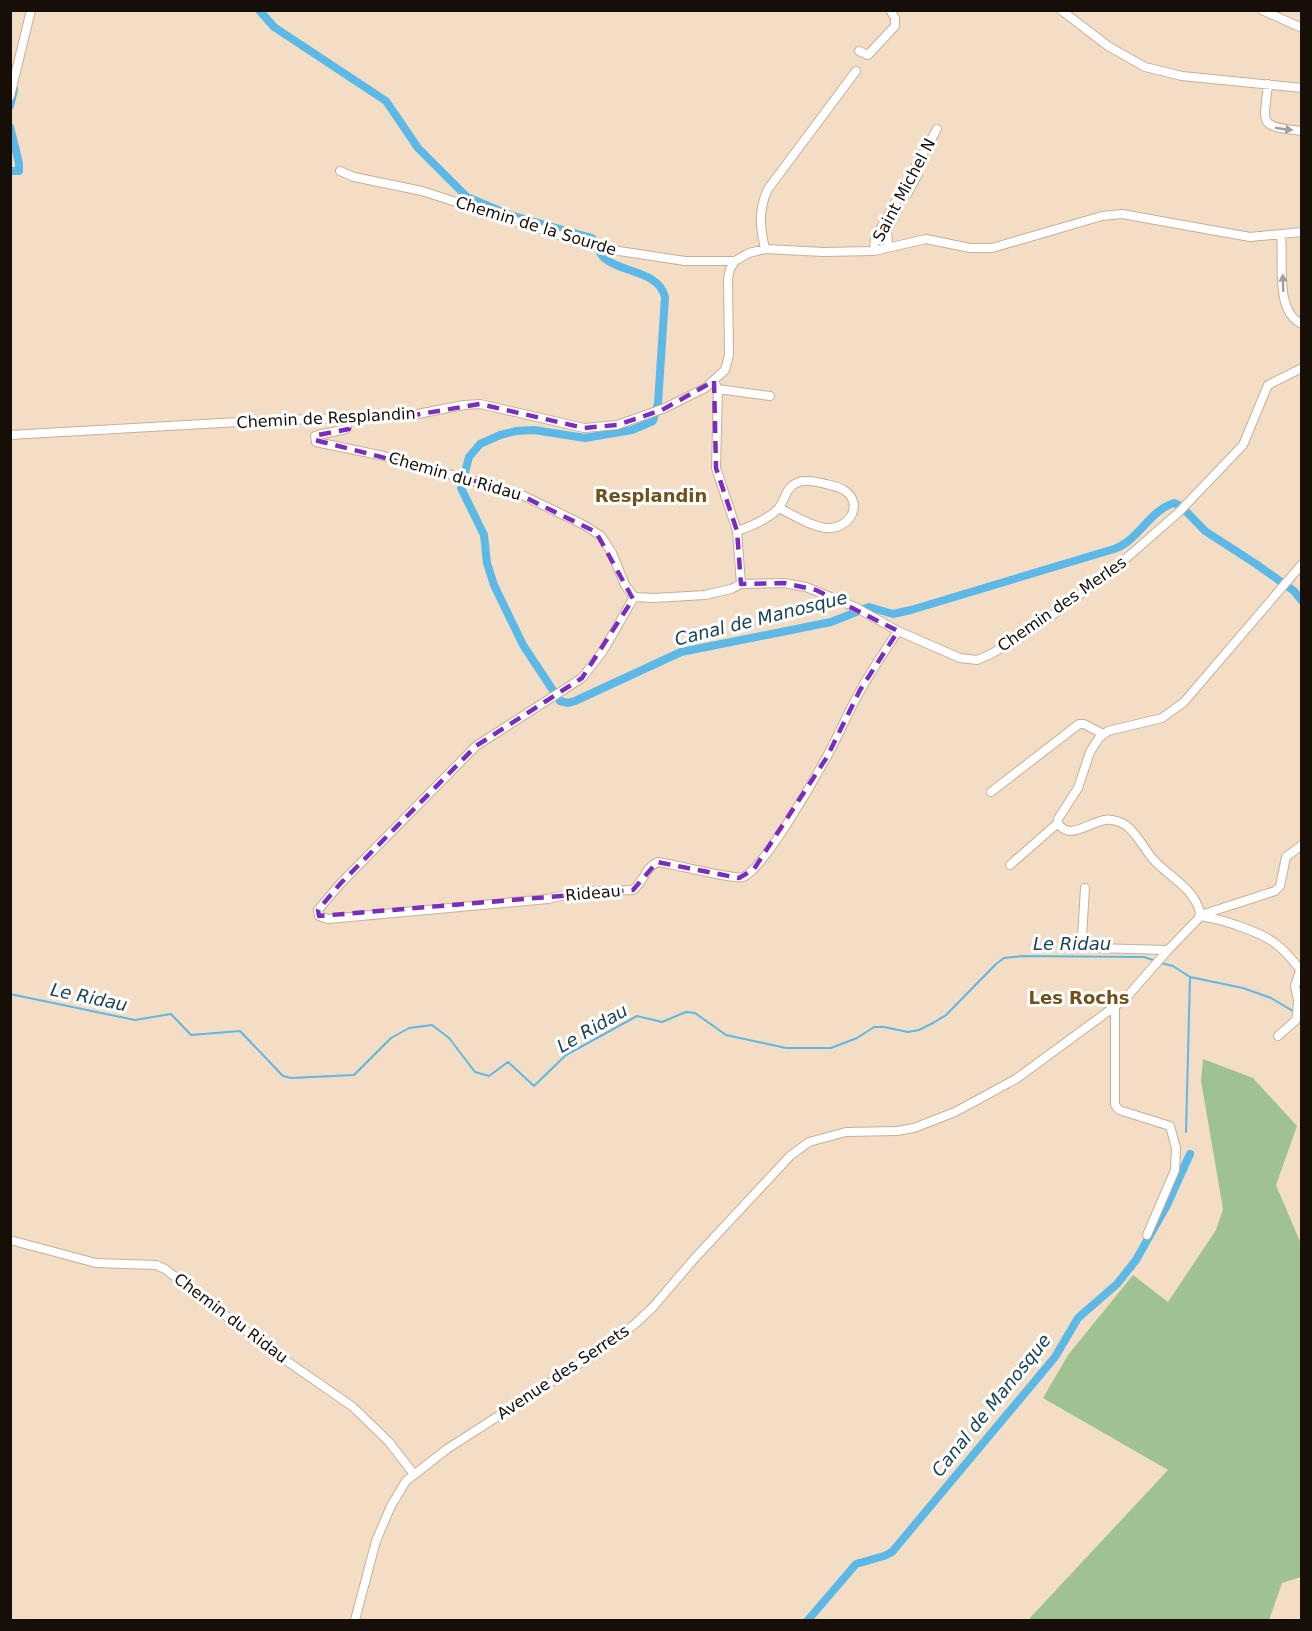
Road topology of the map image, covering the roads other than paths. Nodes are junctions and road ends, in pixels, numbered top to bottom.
1 (31, 10) edge
2 (890, 10) edge
3 (1061, 10) edge
4 (1262, 10) edge
5 (1302, 28) edge
6 (859, 51) dead end
7 (856, 72) dead end
8 (1268, 84) junction
9 (1302, 88) edge
10 (10, 96) edge
11 (937, 129) dead end
12 (1302, 131) edge
13 (340, 171) dead end
14 (918, 174) dead end
15 (1302, 232) edge
16 (1281, 235) junction
17 (888, 246) junction
18 (765, 249) junction
19 (874, 251) junction
20 (735, 261) junction
21 (1302, 324) edge
22 (1302, 368) edge
23 (716, 385) junction
24 (770, 396) dead end
25 (349, 418) junction
26 (10, 435) edge
27 (779, 508) junction
28 (737, 531) junction
29 (1302, 564) edge
30 (741, 584) junction
31 (634, 597) junction
32 (898, 631) junction
33 (1102, 734) junction
34 (991, 792) dead end
35 (1058, 823) junction
36 (1302, 845) edge
37 (1010, 865) dead end
38 (1085, 888) dead end
39 (1202, 915) junction
40 (1168, 950) junction
41 (1301, 971) edge
42 (1115, 1007) junction
43 (1278, 1036) dead end
44 (1147, 1235) dead end
45 (10, 1240) edge
46 (413, 1473) junction
47 (355, 1620) edge

1 - 10 street
2 - 6 street
3 - 8 street
4 - 5 street
7 - 18 street
8 - 9 street
8 -> 12 street
11 - 19 street, Saint Michel N
13 - 20 street, Chemin de la Sourde
14 - 17 street
15 - 16 street
16 - 17 street
21 -> 16 street
17 - 19 street
18 - 19 street
18 - 20 street
20 - 23 street
22 - 32 street, Chemin des Merles
23 - 24 street
23 - 25 street, Chemin de Resplandin
23 - 28 street
25 - 26 street, Chemin de Resplandin
25 - 31 street, Chemin du Ridau
27 - 27 street
27 - 28 street
28 - 30 street
29 - 33 street
30 - 31 street, Chemin des Merles
30 - 32 street, Chemin des Merles
31 - 32 street, Rideau
33 - 34 street
33 - 35 street
35 - 37 street
35 - 39 street
36 - 39 street
38 - 40 street
39 - 40 street, Avenue des Serrets
39 - 41 street
40 - 42 street, Avenue des Serrets
41 - 43 street
42 - 44 street
42 - 46 street, Avenue des Serrets
45 - 46 street, Chemin du Ridau
46 - 47 street, Avenue des Serrets

